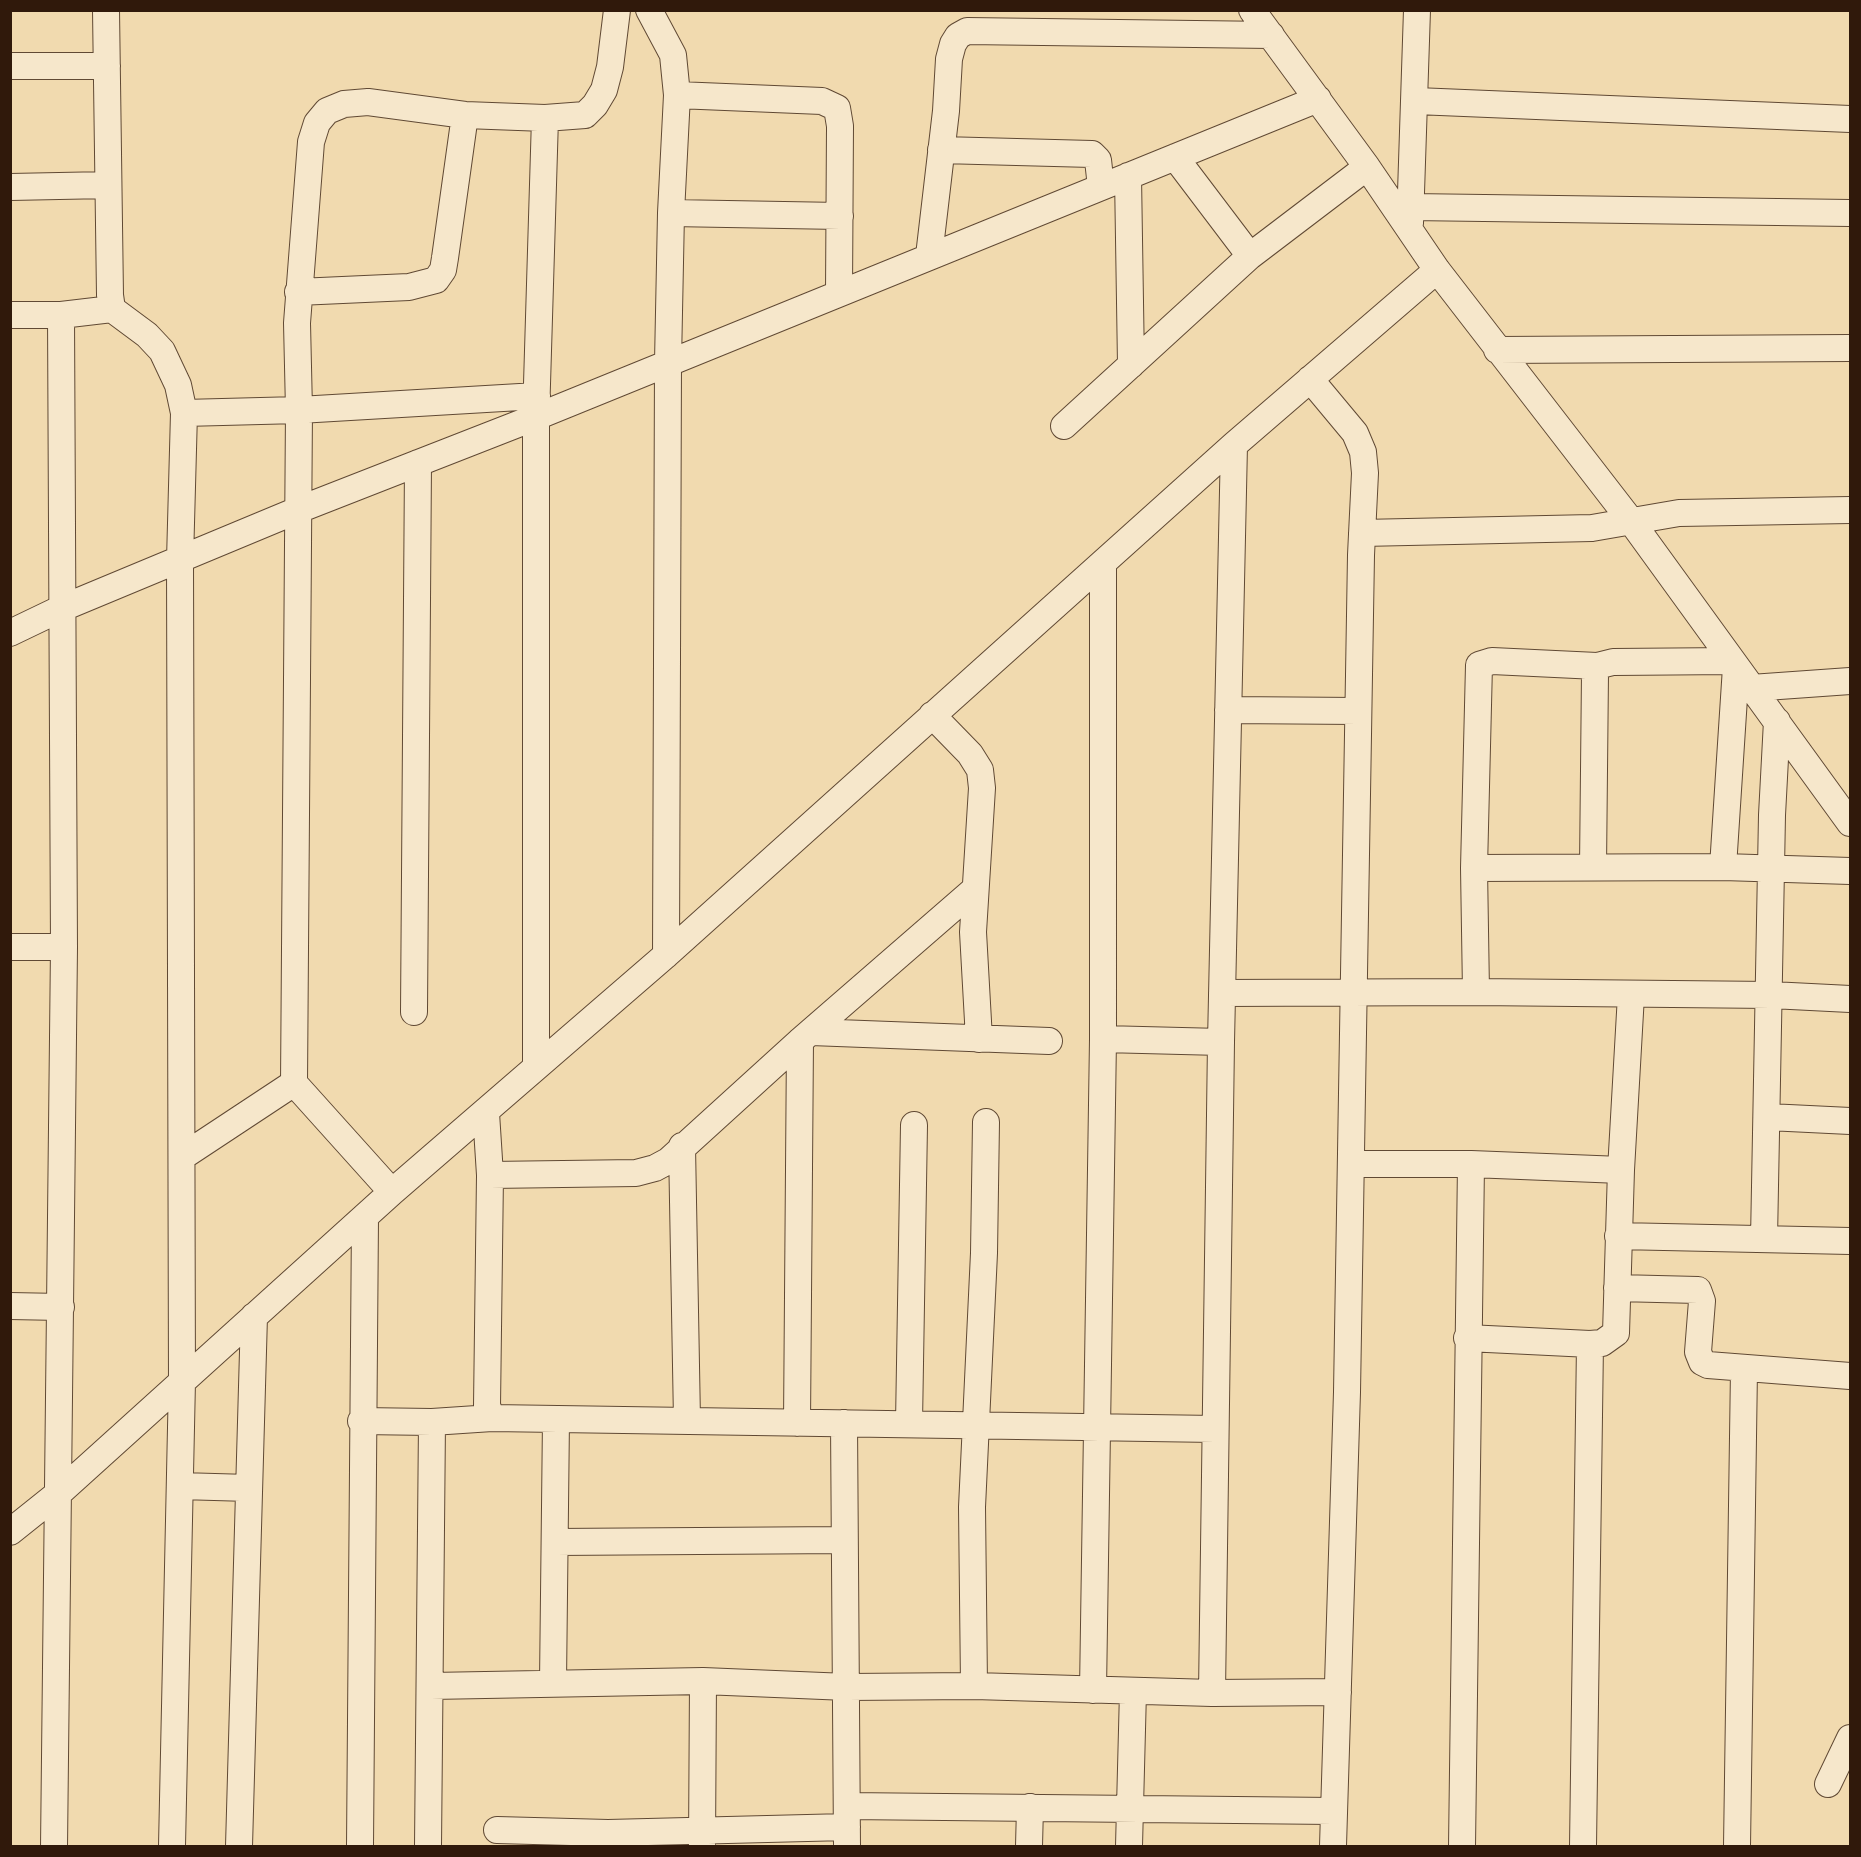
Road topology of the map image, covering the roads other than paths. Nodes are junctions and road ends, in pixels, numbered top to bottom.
1 (106, 10) edge
2 (617, 10) edge
3 (649, 10) edge
4 (1252, 10) edge
5 (1417, 10) edge
6 (1271, 35) junction
7 (10, 66) edge
8 (107, 66) junction
9 (677, 95) junction
10 (1318, 99) junction
11 (1416, 101) junction
12 (465, 115) junction
13 (545, 118) junction
14 (1851, 119) edge
15 (941, 150) junction
16 (1175, 157) junction
17 (1367, 167) junction
18 (1128, 176) junction
19 (108, 185) junction
20 (1101, 186) junction
21 (10, 187) edge
22 (671, 213) junction
23 (1851, 213) edge
24 (840, 216) junction
25 (1410, 218) junction
26 (929, 256) junction
27 (1250, 256) junction
28 (1437, 270) junction
29 (298, 292) junction
30 (839, 292) junction
31 (112, 309) junction
32 (10, 315) edge
33 (61, 315) junction
34 (1851, 348) edge
35 (1497, 350) junction
36 (668, 362) junction
37 (1131, 365) junction
38 (1310, 380) junction
39 (536, 406) junction
40 (299, 410) junction
41 (184, 413) junction
42 (1064, 426) dead end
43 (1234, 445) junction
44 (417, 463) junction
45 (298, 510) junction
46 (1851, 510) edge
47 (1631, 521) junction
48 (1362, 533) junction
49 (180, 560) junction
50 (1103, 564) junction
51 (60, 609) junction
52 (10, 633) edge
53 (1734, 664) junction
54 (1597, 666) junction
55 (1851, 681) edge
56 (1751, 688) junction
57 (1228, 710) junction
58 (1358, 711) junction
59 (932, 715) junction
60 (1777, 721) junction
61 (1847, 814) edge
62 (1593, 867) junction
63 (1723, 867) junction
64 (1474, 868) junction
65 (1772, 870) junction
66 (1851, 871) edge
67 (975, 889) junction
68 (10, 946) edge
69 (64, 947) junction
70 (666, 956) junction
71 (1476, 992) junction
72 (1222, 993) junction
73 (1353, 994) junction
74 (1631, 994) junction
75 (1771, 994) junction
76 (1851, 999) edge
77 (414, 1012) dead end
78 (805, 1036) junction
79 (979, 1039) junction
80 (1103, 1039) junction
81 (1049, 1041) dead end
82 (1221, 1042) junction
83 (536, 1067) junction
84 (294, 1083) junction
85 (486, 1113) junction
86 (1768, 1117) junction
87 (1851, 1121) edge
88 (986, 1122) dead end
89 (914, 1125) dead end
90 (682, 1146) junction
91 (182, 1157) junction
92 (1352, 1164) junction
93 (1471, 1164) junction
94 (1621, 1170) junction
95 (490, 1175) junction
96 (392, 1192) junction
97 (365, 1218) junction
98 (1618, 1236) junction
99 (1764, 1239) junction
100 (1851, 1241) edge
101 (1617, 1288) junction
102 (10, 1306) edge
103 (61, 1307) junction
104 (254, 1316) junction
105 (1467, 1338) junction
106 (1590, 1344) junction
107 (1744, 1369) junction
108 (1851, 1376) edge
109 (182, 1381) junction
110 (492, 1418) junction
111 (556, 1419) junction
112 (687, 1420) junction
113 (362, 1421) junction
114 (432, 1422) junction
115 (797, 1423) junction
116 (844, 1423) junction
117 (909, 1423) junction
118 (977, 1424) junction
119 (1095, 1427) junction
120 (1215, 1429) junction
121 (180, 1486) junction
122 (249, 1488) junction
123 (60, 1492) junction
124 (10, 1532) edge
125 (844, 1540) junction
126 (555, 1542) junction
127 (703, 1681) junction
128 (553, 1682) junction
129 (431, 1686) junction
130 (974, 1686) junction
131 (847, 1687) junction
132 (1094, 1690) junction
133 (1133, 1691) junction
134 (1338, 1692) junction
135 (1212, 1693) junction
136 (1851, 1738) edge
137 (1828, 1784) dead end
138 (1030, 1807) junction
139 (1129, 1809) junction
140 (1333, 1810) junction
141 (847, 1826) edge
142 (497, 1830) dead end
143 (702, 1839) edge
144 (608, 1840) edge
145 (54, 1846) edge
146 (172, 1846) edge
147 (239, 1846) edge
148 (360, 1846) edge
149 (428, 1846) edge
150 (1029, 1846) edge
151 (1129, 1846) edge
152 (1333, 1846) edge
153 (1462, 1846) edge
154 (1583, 1846) edge
155 (1737, 1846) edge

1 - 8 street
2 - 13 street
3 - 9 street
4 - 6 street
5 - 11 street
6 - 10 street
6 - 15 street
7 - 8 street
8 - 19 street
9 - 22 street
9 - 24 street
10 - 16 street
10 - 17 street
11 - 14 street
11 - 25 street
12 - 13 street
12 - 29 street
12 - 29 street
13 - 39 street
15 - 20 street
15 - 26 street
16 - 18 street
16 - 27 street
17 - 25 street
17 - 27 street
18 - 20 street
18 - 37 street
19 - 21 street
19 - 31 street
20 - 26 street
22 - 24 street
22 - 36 street
23 - 25 street
24 - 30 street
25 - 28 street
26 - 30 street
27 - 37 street
28 - 35 street
28 - 38 street
29 - 40 street
30 - 36 street
31 - 33 street
31 - 41 street
32 - 33 street
33 - 51 street
34 - 35 street
35 - 47 street
36 - 39 street
36 - 70 street
37 - 42 street
38 - 43 street
38 - 48 street
39 - 40 street
39 - 44 street
39 - 83 street
40 - 41 street
40 - 45 street
41 - 49 street
43 - 50 street
43 - 57 street
44 - 45 street
44 - 77 street
45 - 49 street
45 - 84 street
46 - 47 street
47 - 48 street
47 - 53 street
48 - 58 street
49 - 51 street
49 - 91 street
50 - 59 street
50 - 80 street
51 - 52 street
51 - 69 street
53 - 54 street
53 - 56 street
53 - 63 street
54 - 62 street
54 - 64 street
55 - 56 street
56 - 60 street
57 - 58 street
57 - 72 street
58 - 73 street
59 - 67 street
59 - 70 street
60 - 61 street
60 - 65 street
62 - 63 street
62 - 64 street
63 - 65 street
64 - 71 street
65 - 66 street
65 - 75 street
67 - 78 street
67 - 79 street
68 - 69 street
69 - 103 street
70 - 83 street
71 - 73 street
71 - 74 street
72 - 73 street
72 - 82 street
73 - 92 street
74 - 75 street
74 - 94 street
75 - 76 street
75 - 86 street
78 - 79 street
78 - 90 street
78 - 115 street
79 - 81 street
80 - 82 street
80 - 119 street
82 - 120 street
83 - 85 street
84 - 91 street
84 - 96 street
85 - 95 street
85 - 96 street
86 - 87 street
86 - 99 street
88 - 118 street
89 - 117 street
90 - 95 street
90 - 112 street
91 - 109 street
92 - 93 street
92 - 134 street
93 - 94 street
93 - 105 street
94 - 98 street
95 - 110 street
96 - 97 street
97 - 104 street
97 - 113 street
98 - 99 street
98 - 101 street
99 - 100 street
101 - 106 street
101 - 107 street
102 - 103 street
103 - 123 street
104 - 109 street
104 - 122 street
105 - 106 street
105 - 153 street
106 - 154 street
107 - 108 street
107 - 155 street
109 - 121 street
109 - 123 street
110 - 111 street
110 - 114 street
111 - 112 street
111 - 126 street
112 - 115 street
113 - 114 street
113 - 148 street
114 - 129 street
115 - 116 street
116 - 117 street
116 - 125 street
117 - 118 street
118 - 119 street
118 - 130 street
119 - 120 street
119 - 132 street
120 - 135 street
121 - 122 street
121 - 146 street
122 - 147 street
123 - 124 street
123 - 145 street
125 - 126 street
125 - 131 street
126 - 128 street
127 - 128 street
127 - 131 street
127 - 143 street
128 - 129 street
129 - 149 street
130 - 131 street
130 - 132 street
131 - 141 street
132 - 133 street
133 - 135 street
133 - 139 street
134 - 135 street
134 - 140 street
136 - 137 street
138 - 139 street
138 - 141 street
138 - 150 street
139 - 140 street
139 - 151 street
140 - 152 street
141 - 143 street
142 - 144 street
143 - 144 street

